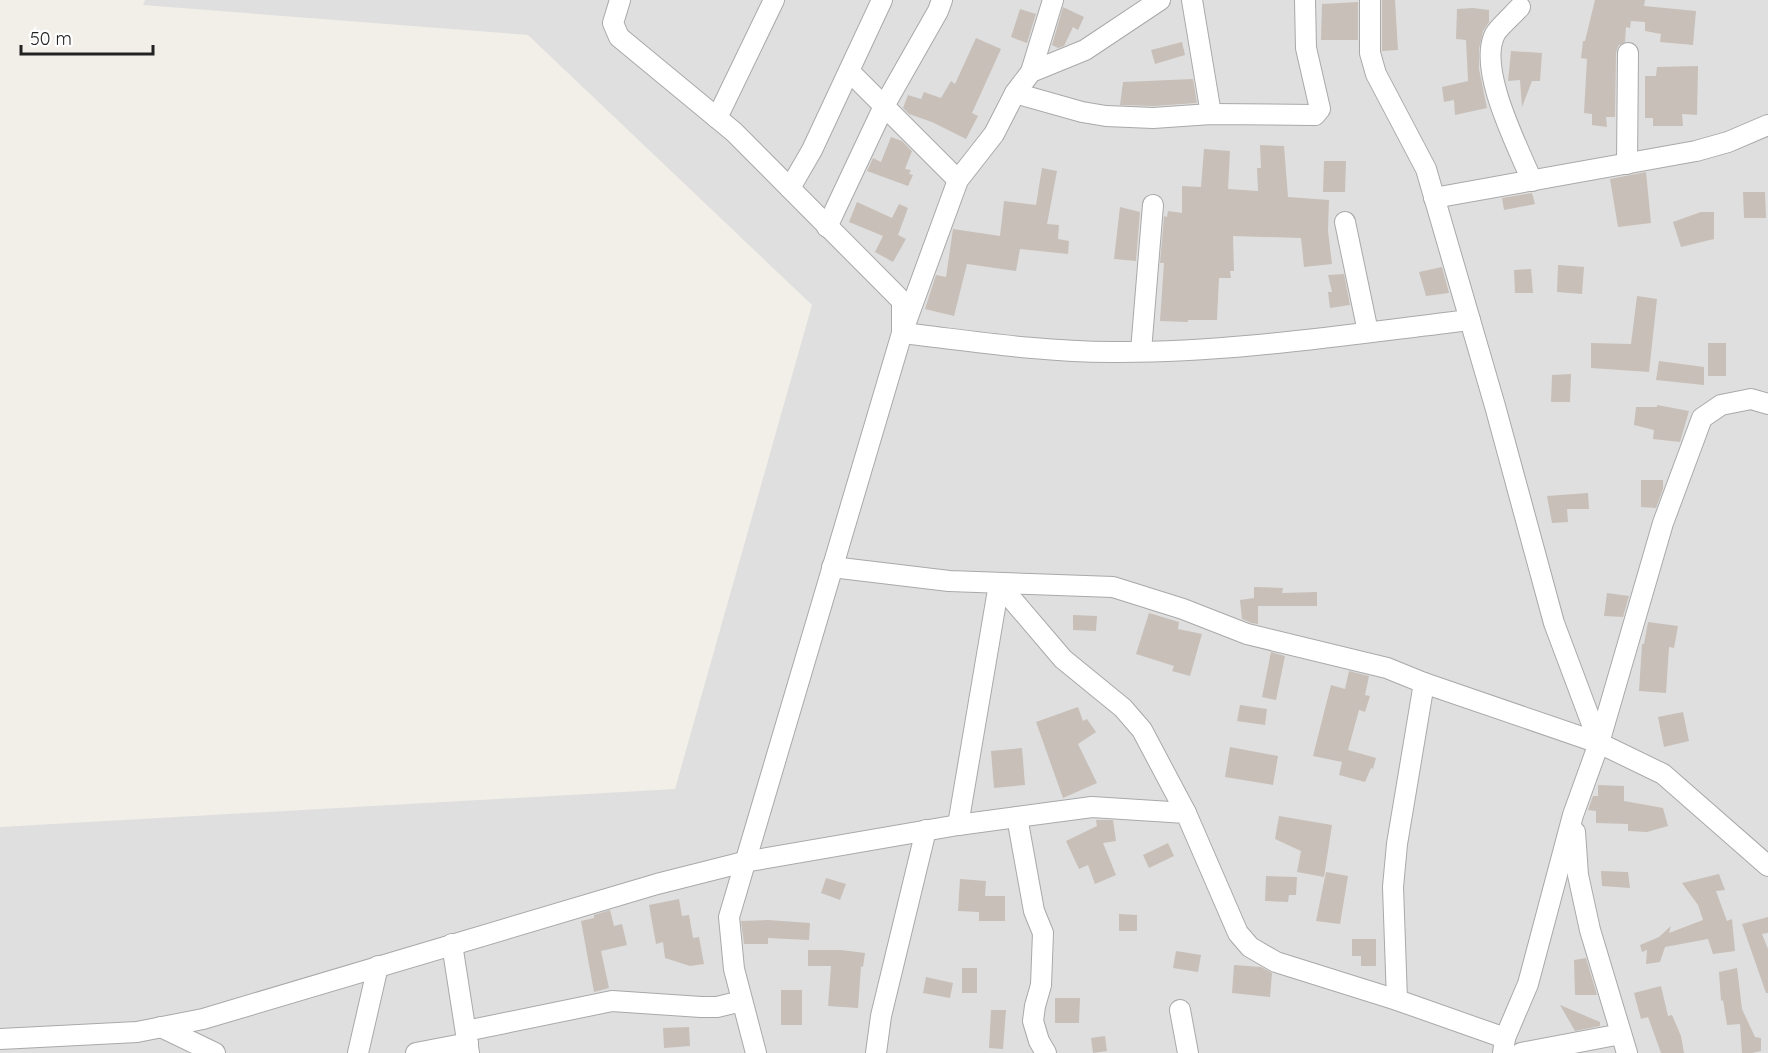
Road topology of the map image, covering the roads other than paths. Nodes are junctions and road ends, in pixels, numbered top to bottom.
1 (774, 0) edge
2 (882, 0) edge
3 (942, 0) edge
4 (1053, 0) edge
5 (1160, 0) edge
6 (1192, 0) edge
7 (1305, 0) edge
8 (1370, 0) edge
9 (613, 3) edge
10 (1520, 7) dead end
11 (1628, 53) dead end
12 (849, 71) junction
13 (1031, 72) junction
14 (1015, 93) junction
15 (884, 106) junction
16 (1211, 114) junction
17 (717, 118) junction
18 (1768, 125) edge
19 (1627, 164) junction
20 (958, 180) junction
21 (1532, 181) junction
22 (790, 188) junction
23 (1434, 198) junction
24 (1153, 205) dead end
25 (1345, 222) dead end
26 (827, 227) junction
27 (1470, 320) junction
28 (1368, 332) junction
29 (902, 333) junction
30 (1141, 351) junction
31 (1768, 403) edge
32 (832, 567) junction
33 (999, 584) junction
34 (1424, 683) junction
35 (1599, 743) junction
36 (1186, 813) junction
37 (1573, 815) junction
38 (1017, 817) junction
39 (958, 825) junction
40 (926, 830) junction
41 (744, 862) junction
42 (1768, 866) edge
43 (452, 944) junction
44 (378, 966) junction
45 (1396, 1000) junction
46 (742, 1001) junction
47 (1180, 1010) dead end
48 (160, 1027) junction
49 (1621, 1034) junction
50 (0, 1039) edge
51 (468, 1042) edge
52 (1504, 1046) edge
53 (1189, 1052) edge
54 (215, 1053) edge
55 (358, 1053) edge
56 (416, 1053) edge
57 (756, 1053) edge
58 (876, 1053) edge
59 (1046, 1053) edge
60 (1521, 1053) edge
61 (1627, 1053) edge

1 - 17 street
2 - 12 street
3 - 15 street
4 - 13 street
5 - 13 street
6 - 16 street
7 - 16 street
8 - 23 street
9 - 17 street
10 - 21 street
11 - 19 street
12 - 15 street
12 - 22 street
13 - 14 street
14 - 16 street
14 - 20 street
15 - 20 street
15 - 26 street
17 - 22 street
18 - 19 street
19 - 21 street
20 - 29 street
21 - 23 street
22 - 26 street
23 - 27 street
24 - 30 street
25 - 28 street
26 - 29 street
27 - 28 street
27 - 35 street
28 - 30 street
29 - 30 street
29 - 32 street
31 - 35 street
32 - 33 street
32 - 41 street
33 - 34 street
33 - 36 street
33 - 39 street
34 - 35 street
34 - 45 street
35 - 37 street
35 - 42 street
36 - 38 street
36 - 45 street
37 - 49 street
37 - 52 street
38 - 39 street
38 - 59 street
39 - 40 street
40 - 41 street
40 - 58 street
41 - 43 street
41 - 46 street
43 - 44 street
43 - 51 street
44 - 48 street
44 - 55 street
45 - 52 street
46 - 51 street
46 - 57 street
47 - 53 street
48 - 50 street
48 - 54 street
49 - 60 street
49 - 61 street
51 - 56 street

